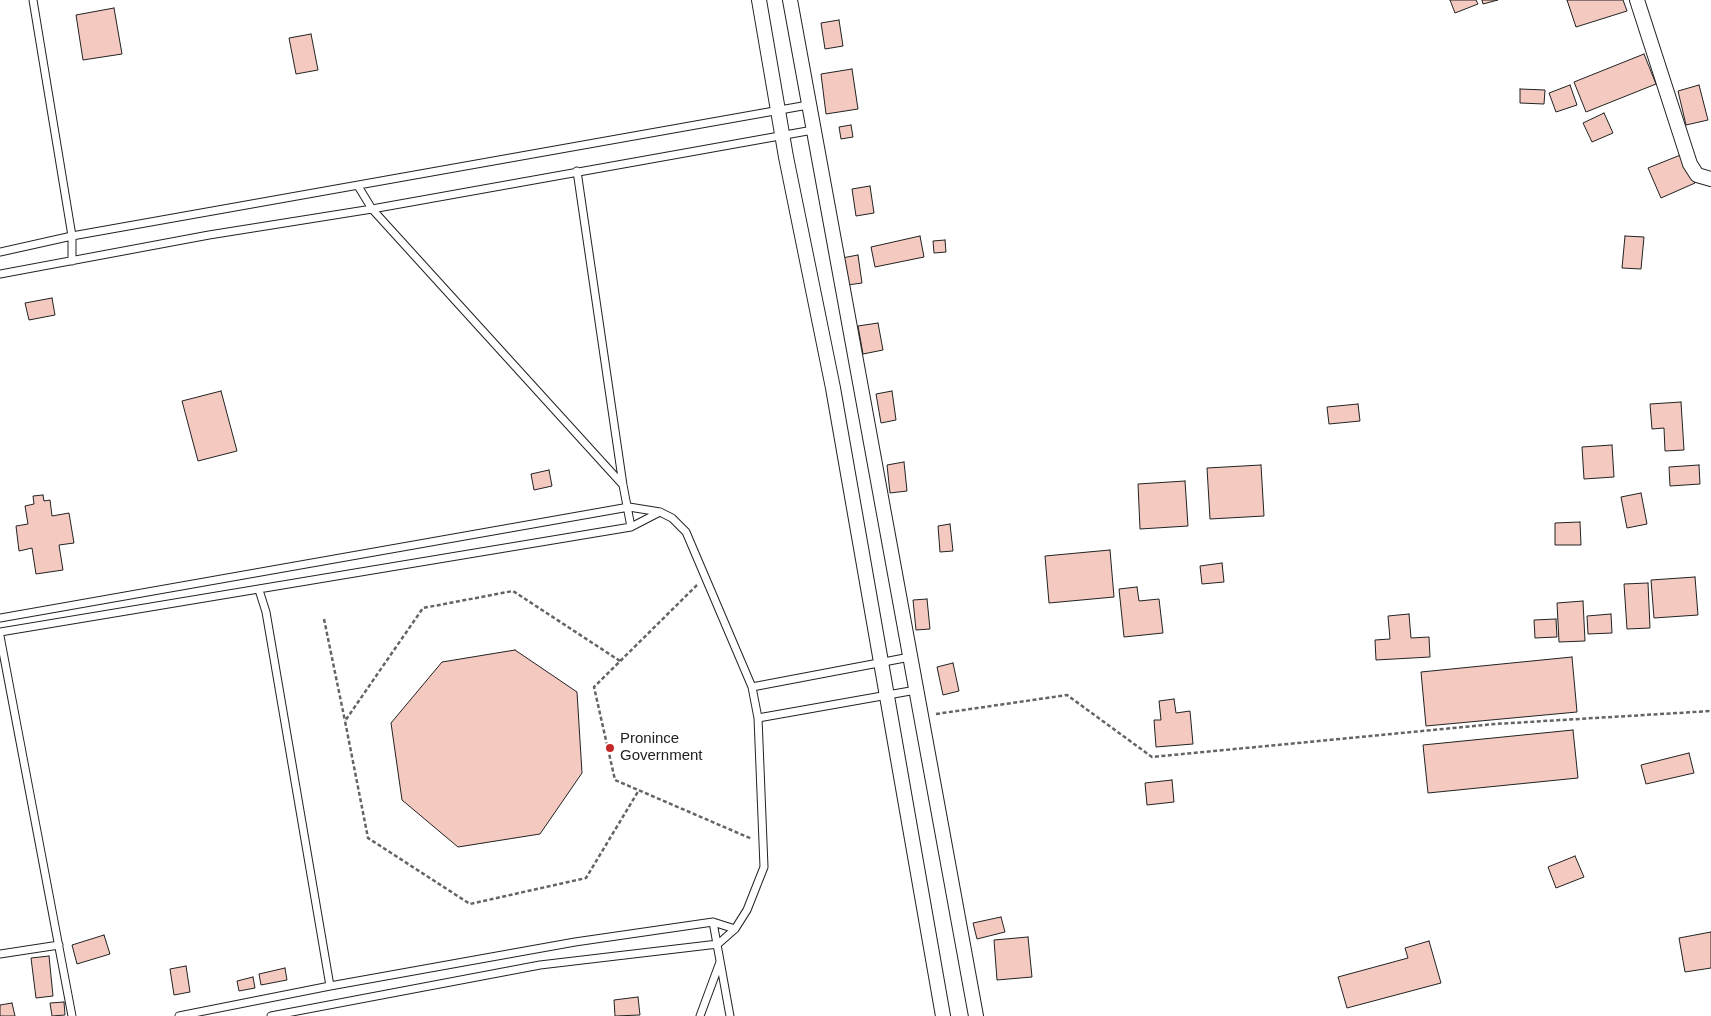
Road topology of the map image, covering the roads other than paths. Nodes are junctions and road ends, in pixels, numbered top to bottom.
1 (33, 0) edge
2 (759, 0) edge
3 (790, 0) edge
4 (1637, 0) edge
5 (808, 105) junction
6 (779, 110) junction
7 (813, 130) junction
8 (783, 135) junction
9 (577, 172) junction
10 (1711, 179) edge
11 (358, 186) junction
12 (372, 209) junction
13 (72, 236) junction
14 (0, 252) edge
15 (72, 261) junction
16 (0, 274) edge
17 (623, 485) junction
18 (629, 507) junction
19 (660, 512) junction
20 (631, 527) junction
21 (259, 590) junction
22 (0, 618) edge
23 (0, 634) edge
24 (910, 657) junction
25 (882, 662) junction
26 (752, 687) junction
27 (916, 690) junction
28 (888, 695) junction
29 (758, 718) junction
30 (713, 922) junction
31 (735, 929) junction
32 (718, 944) junction
33 (59, 946) junction
34 (0, 954) edge
35 (720, 960) junction
36 (330, 986) junction
37 (72, 1016) edge
38 (179, 1016) edge
39 (271, 1016) edge
40 (700, 1016) edge
41 (730, 1016) edge
42 (943, 1016) edge
43 (976, 1016) edge

1 - 13 lane
2 - 6 street
3 - 5 street
4 - 10 street
5 - 6 lane
5 - 7 street
6 - 8 street
6 - 11 lane
7 - 8 lane
7 - 24 street
8 - 9 lane
8 - 25 street
9 - 12 lane
9 - 17 lane
11 - 12 lane
11 - 13 lane
12 - 15 lane
12 - 17 lane
13 - 14 lane
13 - 15 lane
15 - 16 lane
17 - 18 lane
18 - 19 lane
18 - 20 lane
18 - 22 lane
19 - 20 lane
19 - 26 lane
20 - 21 lane
21 - 23 lane
21 - 36 lane
23 - 33 lane
24 - 25 lane
24 - 27 street
25 - 26 lane
25 - 28 street
26 - 29 lane
27 - 28 lane
27 - 43 street
28 - 29 lane
28 - 42 street
29 - 31 lane
30 - 31 lane
30 - 32 lane
30 - 36 lane
31 - 32 lane
32 - 35 lane
32 - 39 lane
33 - 34 lane
33 - 37 lane
35 - 40 lane
35 - 41 lane
36 - 38 lane

